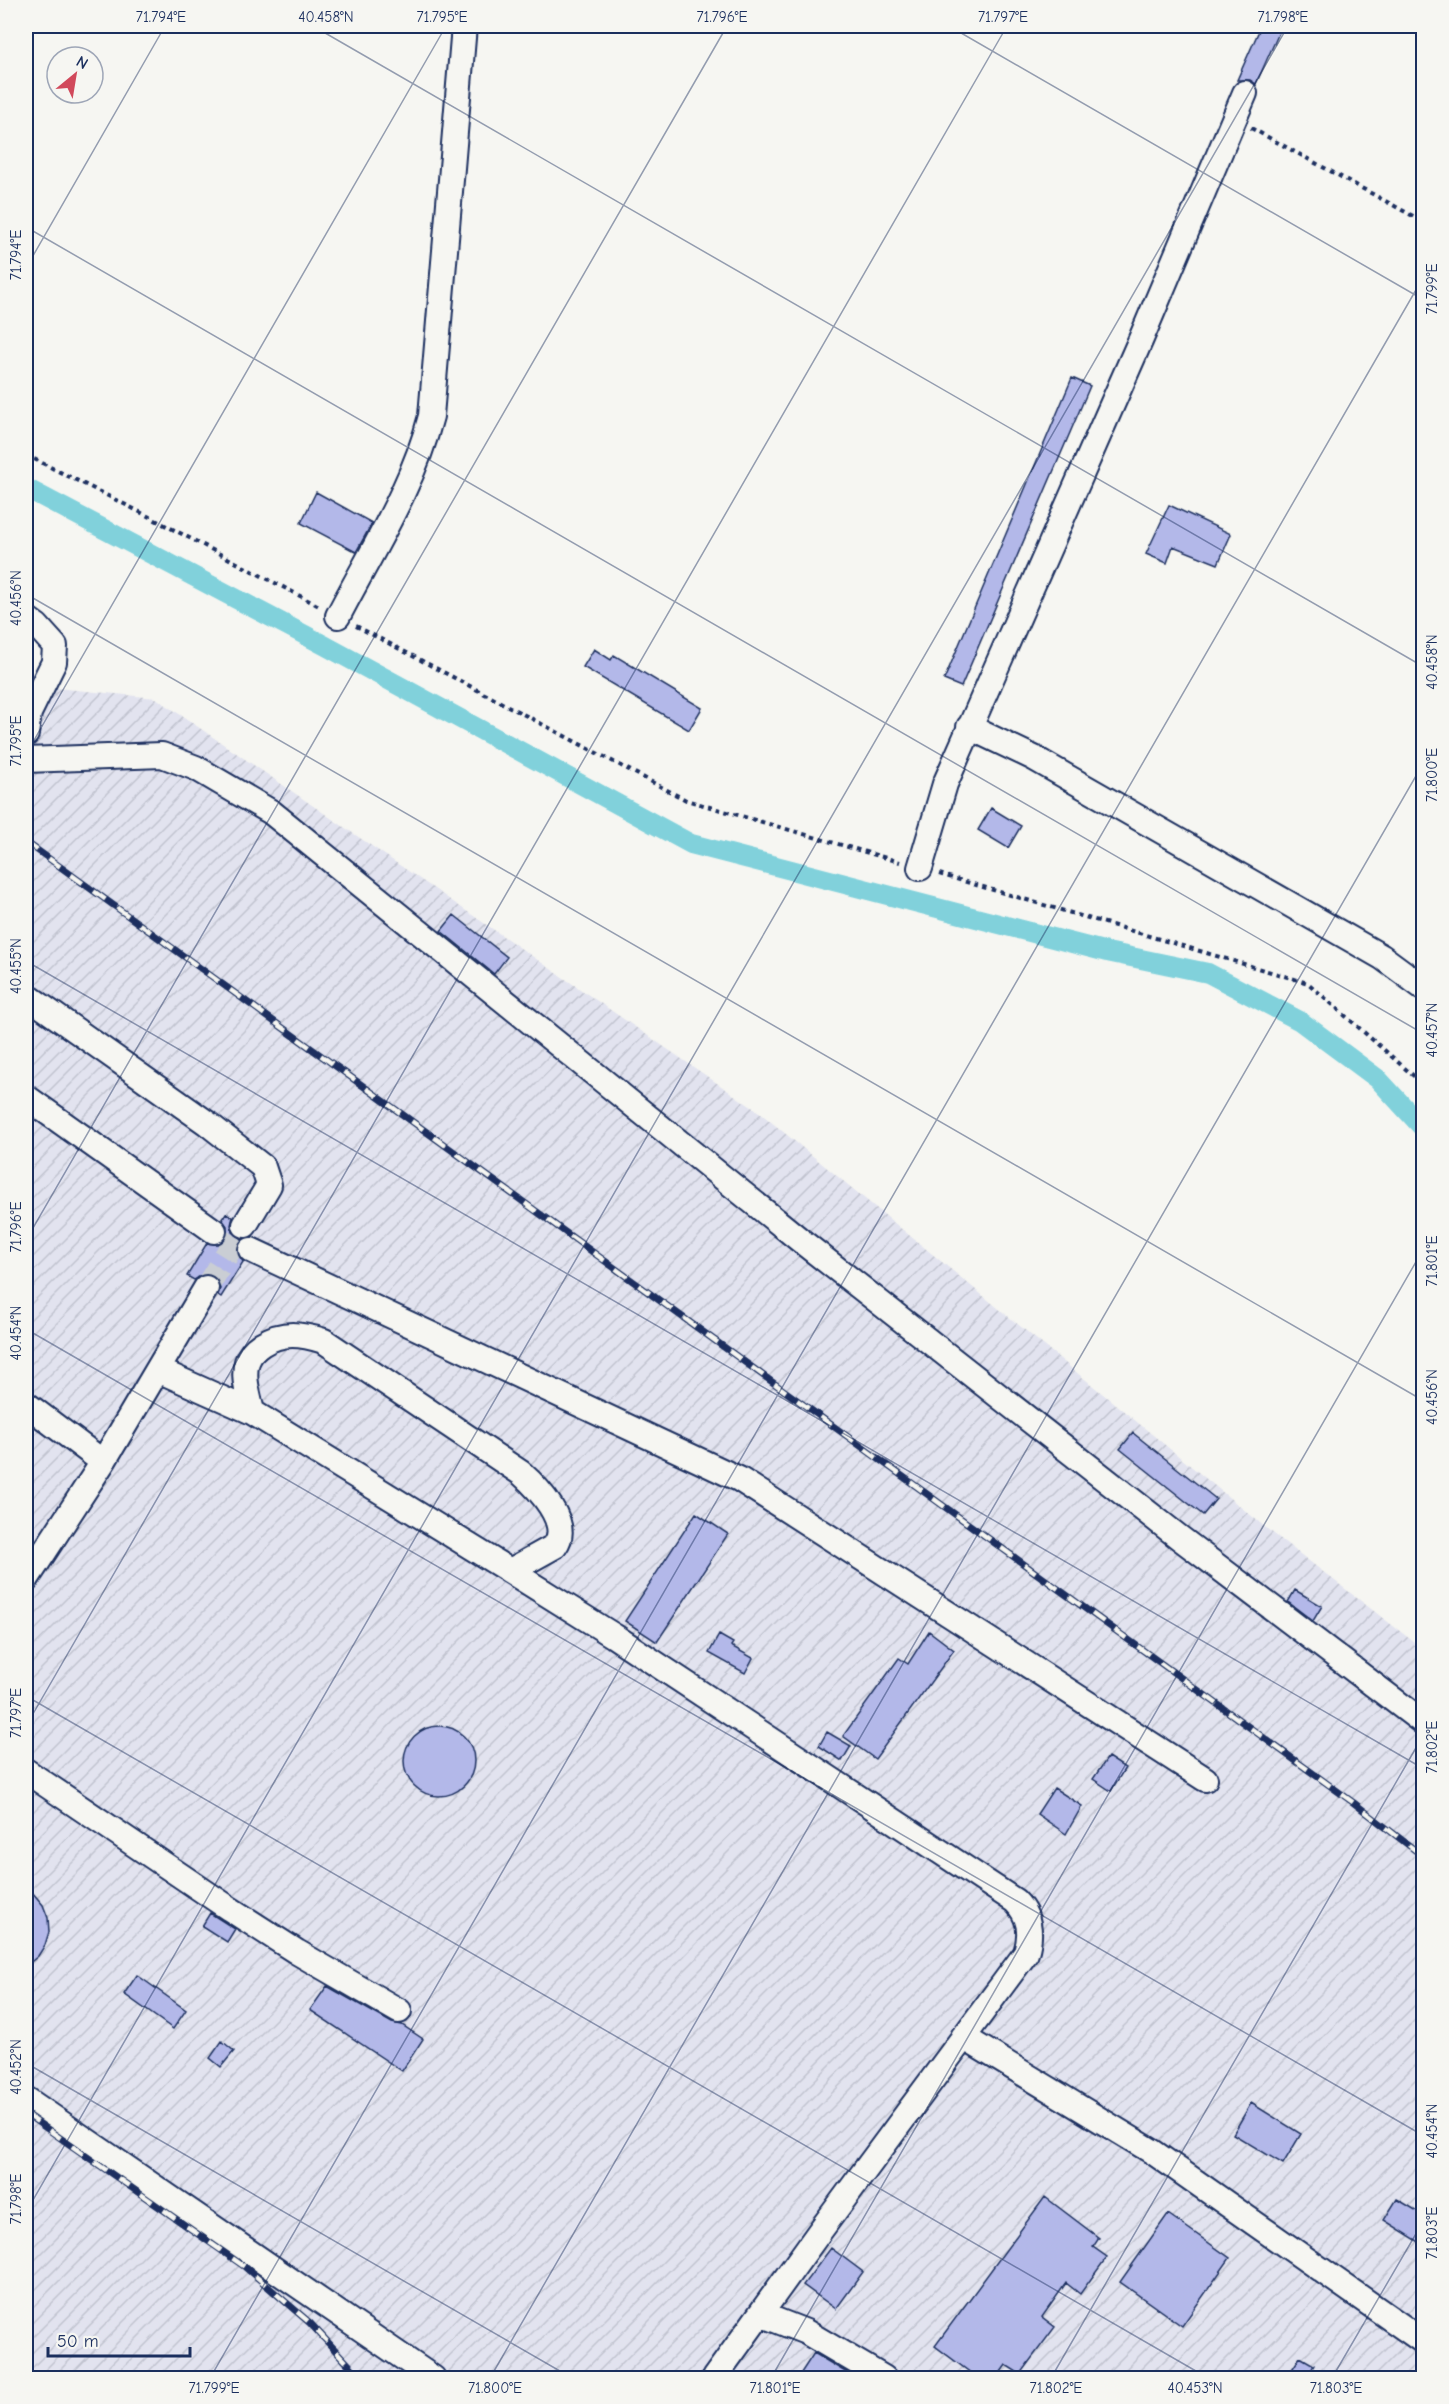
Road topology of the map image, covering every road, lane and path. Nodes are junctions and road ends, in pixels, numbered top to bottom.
1 (464, 26) edge
2 (1245, 93) dead end
3 (1234, 119) junction
4 (1424, 222) edge
5 (26, 455) edge
6 (338, 616) junction
7 (26, 618) edge
8 (969, 727) junction
9 (26, 734) edge
10 (26, 760) edge
11 (920, 868) junction
12 (1424, 988) edge
13 (26, 995) edge
14 (1424, 1085) edge
15 (26, 1097) edge
16 (245, 1225) tunnel mouth
17 (214, 1231) dead end
18 (251, 1250) dead end
19 (206, 1288) tunnel mouth
20 (158, 1370) junction
21 (26, 1404) edge
22 (252, 1412) junction
23 (103, 1462) junction
24 (510, 1571) junction
25 (26, 1580) edge
26 (1424, 1724) edge
27 (26, 1771) edge
28 (1205, 1779) dead end
29 (399, 2012) dead end
30 (963, 2037) junction
31 (26, 2099) edge
32 (760, 2314) junction
33 (1424, 2342) edge
34 (433, 2379) edge
35 (714, 2379) edge
36 (884, 2379) edge

1 - 6 street
2 - 3 street
3 - 4 path
3 - 8 street
5 - 6 path
6 - 11 path
7 - 9 street
8 - 11 street
8 - 12 street
10 - 26 street
11 - 14 path
13 - 16 street
15 - 17 street
18 - 28 street
19 - 20 street
20 - 22 street
20 - 23 street
21 - 23 street
22 - 24 street
22 - 24 street
23 - 25 street
24 - 30 street
27 - 29 street
30 - 32 street
30 - 33 street
31 - 34 street
32 - 35 street
32 - 36 street

